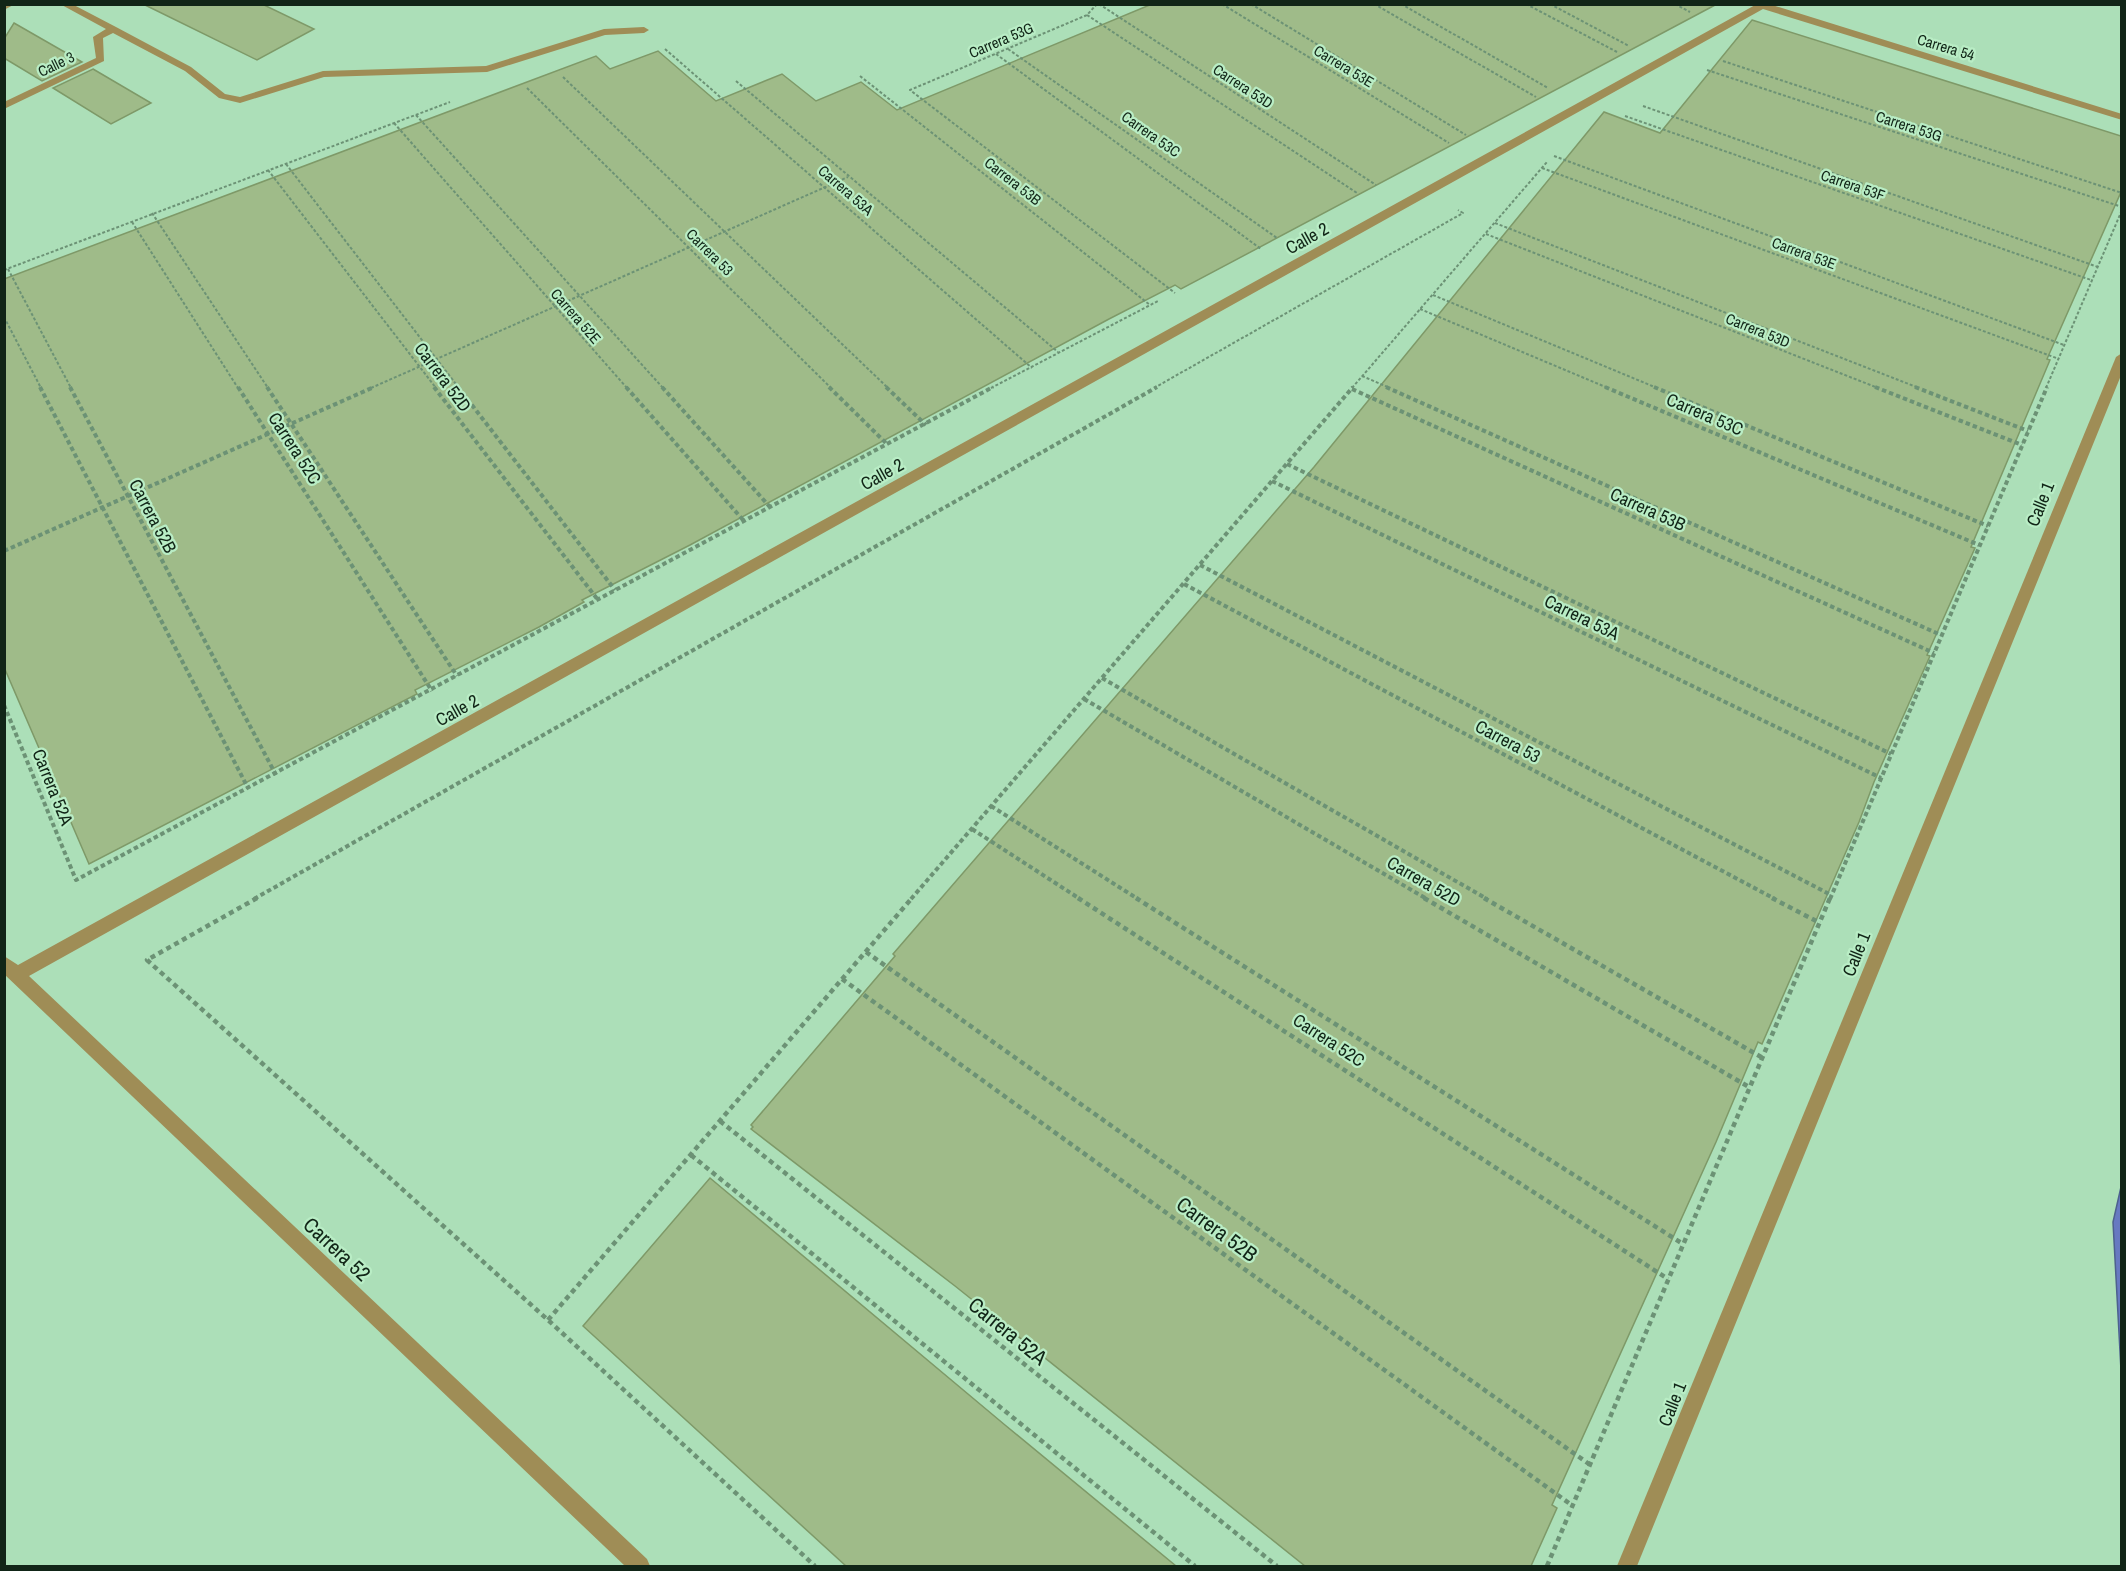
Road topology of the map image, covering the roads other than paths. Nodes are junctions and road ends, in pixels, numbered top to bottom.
1 (10, 4) edge
2 (64, 4) edge
3 (1764, 5) edge
4 (4, 7) edge
5 (113, 29) junction
6 (644, 30) road end
7 (4, 106) edge
8 (2121, 117) edge
9 (2121, 357) edge
10 (10, 969) edge
11 (640, 1566) edge
12 (1627, 1566) edge

1 - 4 street
2 - 5 street
3 - 8 street, Carrera 54
3 - 10 street, Calle 2
5 - 6 street
5 - 7 street, Calle 3
9 - 12 street, Calle 1
10 - 11 street, Carrera 52

